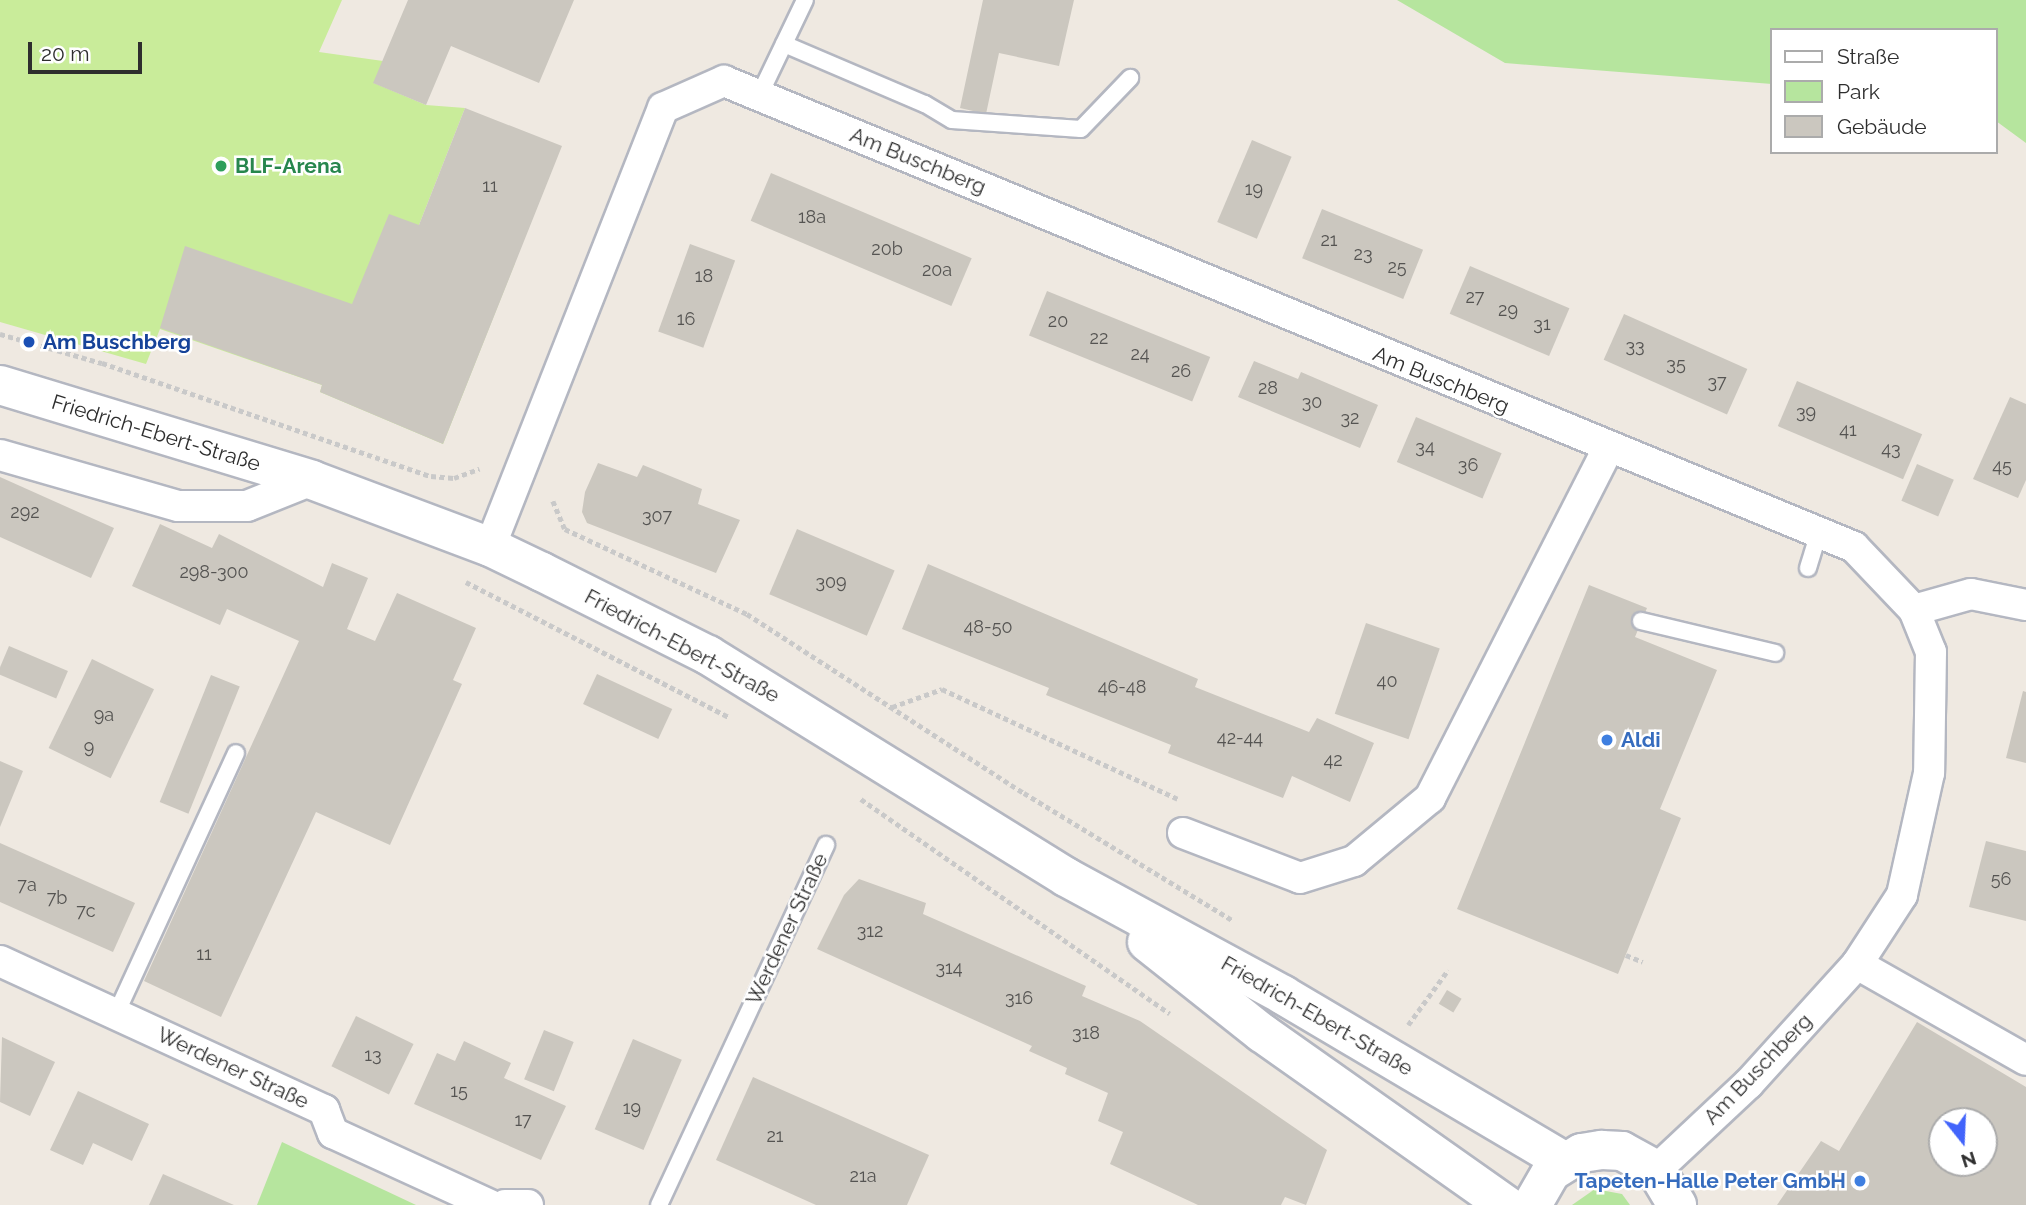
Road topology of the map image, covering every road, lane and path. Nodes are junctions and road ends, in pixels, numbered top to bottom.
1 (805, 0) edge
2 (784, 44) junction
3 (1130, 78) dead end
4 (759, 96) junction
5 (0, 334) edge
6 (0, 386) edge
7 (1608, 449) junction
8 (0, 456) edge
9 (479, 469) dead end
10 (312, 480) junction
11 (553, 501) dead end
12 (1819, 533) junction
13 (490, 547) junction
14 (1808, 568) dead end
15 (460, 579) dead end
16 (2026, 605) edge
17 (1914, 610) junction
18 (1641, 621) dead end
19 (1775, 653) dead end
20 (891, 707) junction
21 (732, 719) dead end
22 (236, 753) dead end
23 (852, 794) dead end
24 (1183, 833) joint
25 (826, 845) dead end
26 (1066, 877) junction
27 (1239, 924) dead end
28 (1626, 955) dead end
29 (0, 961) edge
30 (1643, 962) dead end
31 (1857, 964) junction
32 (1448, 970) dead end
33 (116, 1014) junction
34 (1397, 1019) dead end
35 (1182, 1022) dead end
36 (1408, 1025) junction
37 (1419, 1032) dead end
38 (2026, 1060) edge
39 (1564, 1161) junction
40 (1656, 1170) junction
41 (490, 1205) edge
42 (659, 1205) edge
43 (1506, 1205) edge
44 (1532, 1205) edge
45 (1677, 1205) edge

1 - 2 lane
2 - 3 lane
2 - 4 lane
4 - 7 street, Am Buschberg
4 - 13 street, Am Buschberg
5 - 9 path
6 - 10 main road, Friedrich-Ebert-Straße
7 - 12 street, Am Buschberg
7 - 24 street
8 - 10 street, Friedrich-Ebert-Straße
10 - 13 main road, Friedrich-Ebert-Straße
11 - 20 path
12 - 14 lane
12 - 17 street, Am Buschberg
13 - 26 main road, Friedrich-Ebert-Straße
15 - 21 path
16 - 17 street
17 - 31 street, Am Buschberg
18 - 19 lane
20 - 24 path
20 - 27 path
22 - 33 lane
23 - 35 path
25 - 42 lane, Werdener Straße
26 - 39 main road, Friedrich-Ebert-Straße
26 - 43 main road, Friedrich-Ebert-Straße
28 - 30 path
29 - 33 street, Werdener Straße
31 - 38 street
31 - 40 street, Am Buschberg
32 - 36 path
33 - 41 street, Werdener Straße
34 - 36 path
36 - 37 path
39 - 40 main road
39 - 44 main road
40 - 45 main road

